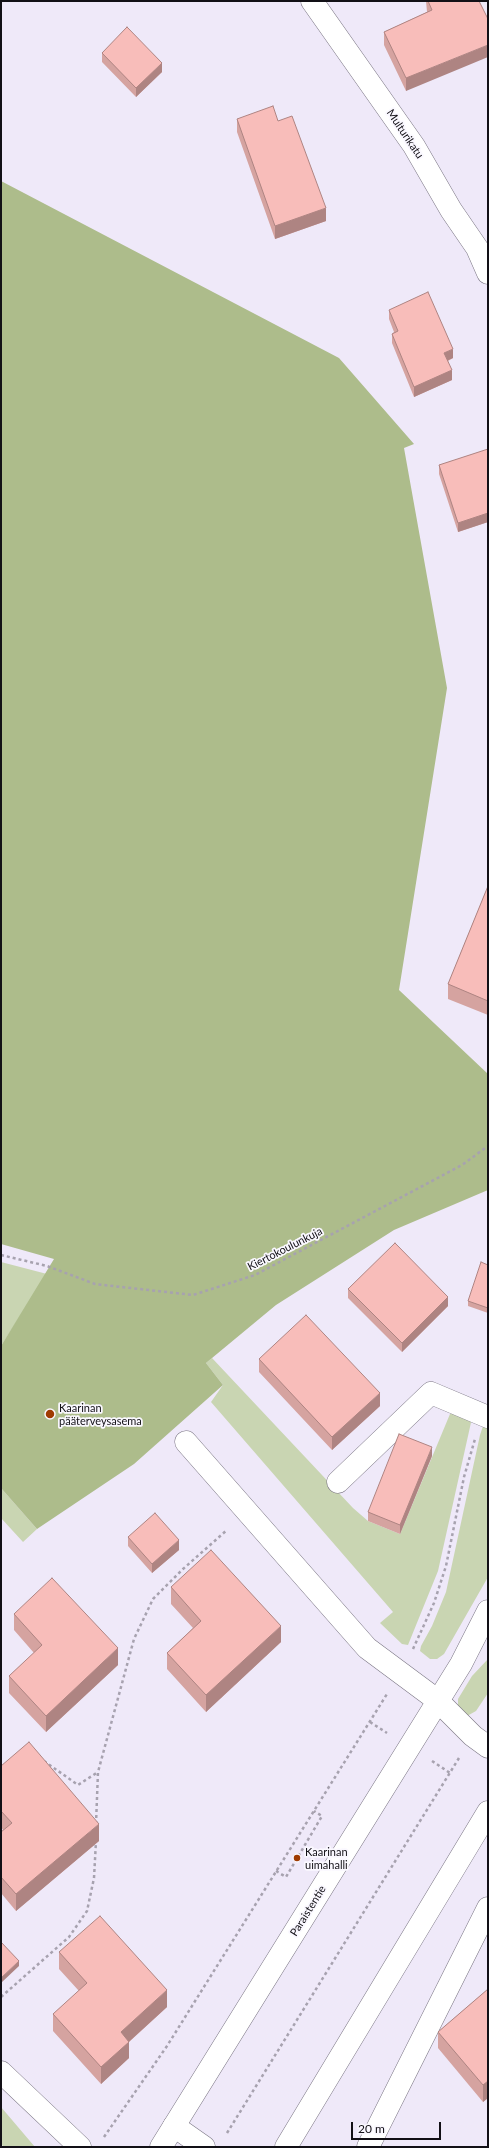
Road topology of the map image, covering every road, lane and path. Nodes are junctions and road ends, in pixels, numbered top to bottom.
1 (312, 1) edge
2 (488, 273) edge
3 (488, 1146) edge
4 (1, 1255) edge
5 (485, 1416) edge
6 (186, 1442) dead end
7 (338, 1482) dead end
8 (247, 1513) junction
9 (488, 1611) edge
10 (400, 1674) junction
11 (437, 1700) junction
12 (481, 1741) edge
13 (43, 1760) edge
14 (98, 1772) junction
15 (314, 1811) junction
16 (488, 1812) edge
17 (96, 1825) edge
18 (96, 1833) edge
19 (276, 1871) junction
20 (488, 1908) edge
21 (1, 1997) edge
22 (1, 2072) edge
23 (174, 2126) junction
24 (102, 2141) dead end
25 (213, 2144) edge
26 (80, 2147) edge
27 (161, 2147) edge
28 (286, 2147) edge
29 (368, 2147) edge

1 - 2 main road, Multurikatu
3 - 4 path, Kiertokoulunkuja
5 - 7 main road
5 - 10 path
6 - 8 main road
8 - 10 main road
8 - 14 path
9 - 11 main road, Paraistentie
10 - 11 main road
10 - 15 path
11 - 12 main road
11 - 23 main road, Paraistentie
12 - 25 path
13 - 14 path
14 - 17 path
15 - 19 path
15 - 19 path
16 - 28 main road
18 - 21 path
19 - 24 path
20 - 29 main road
22 - 26 main road
23 - 25 main road
23 - 27 main road, Paraistentie

